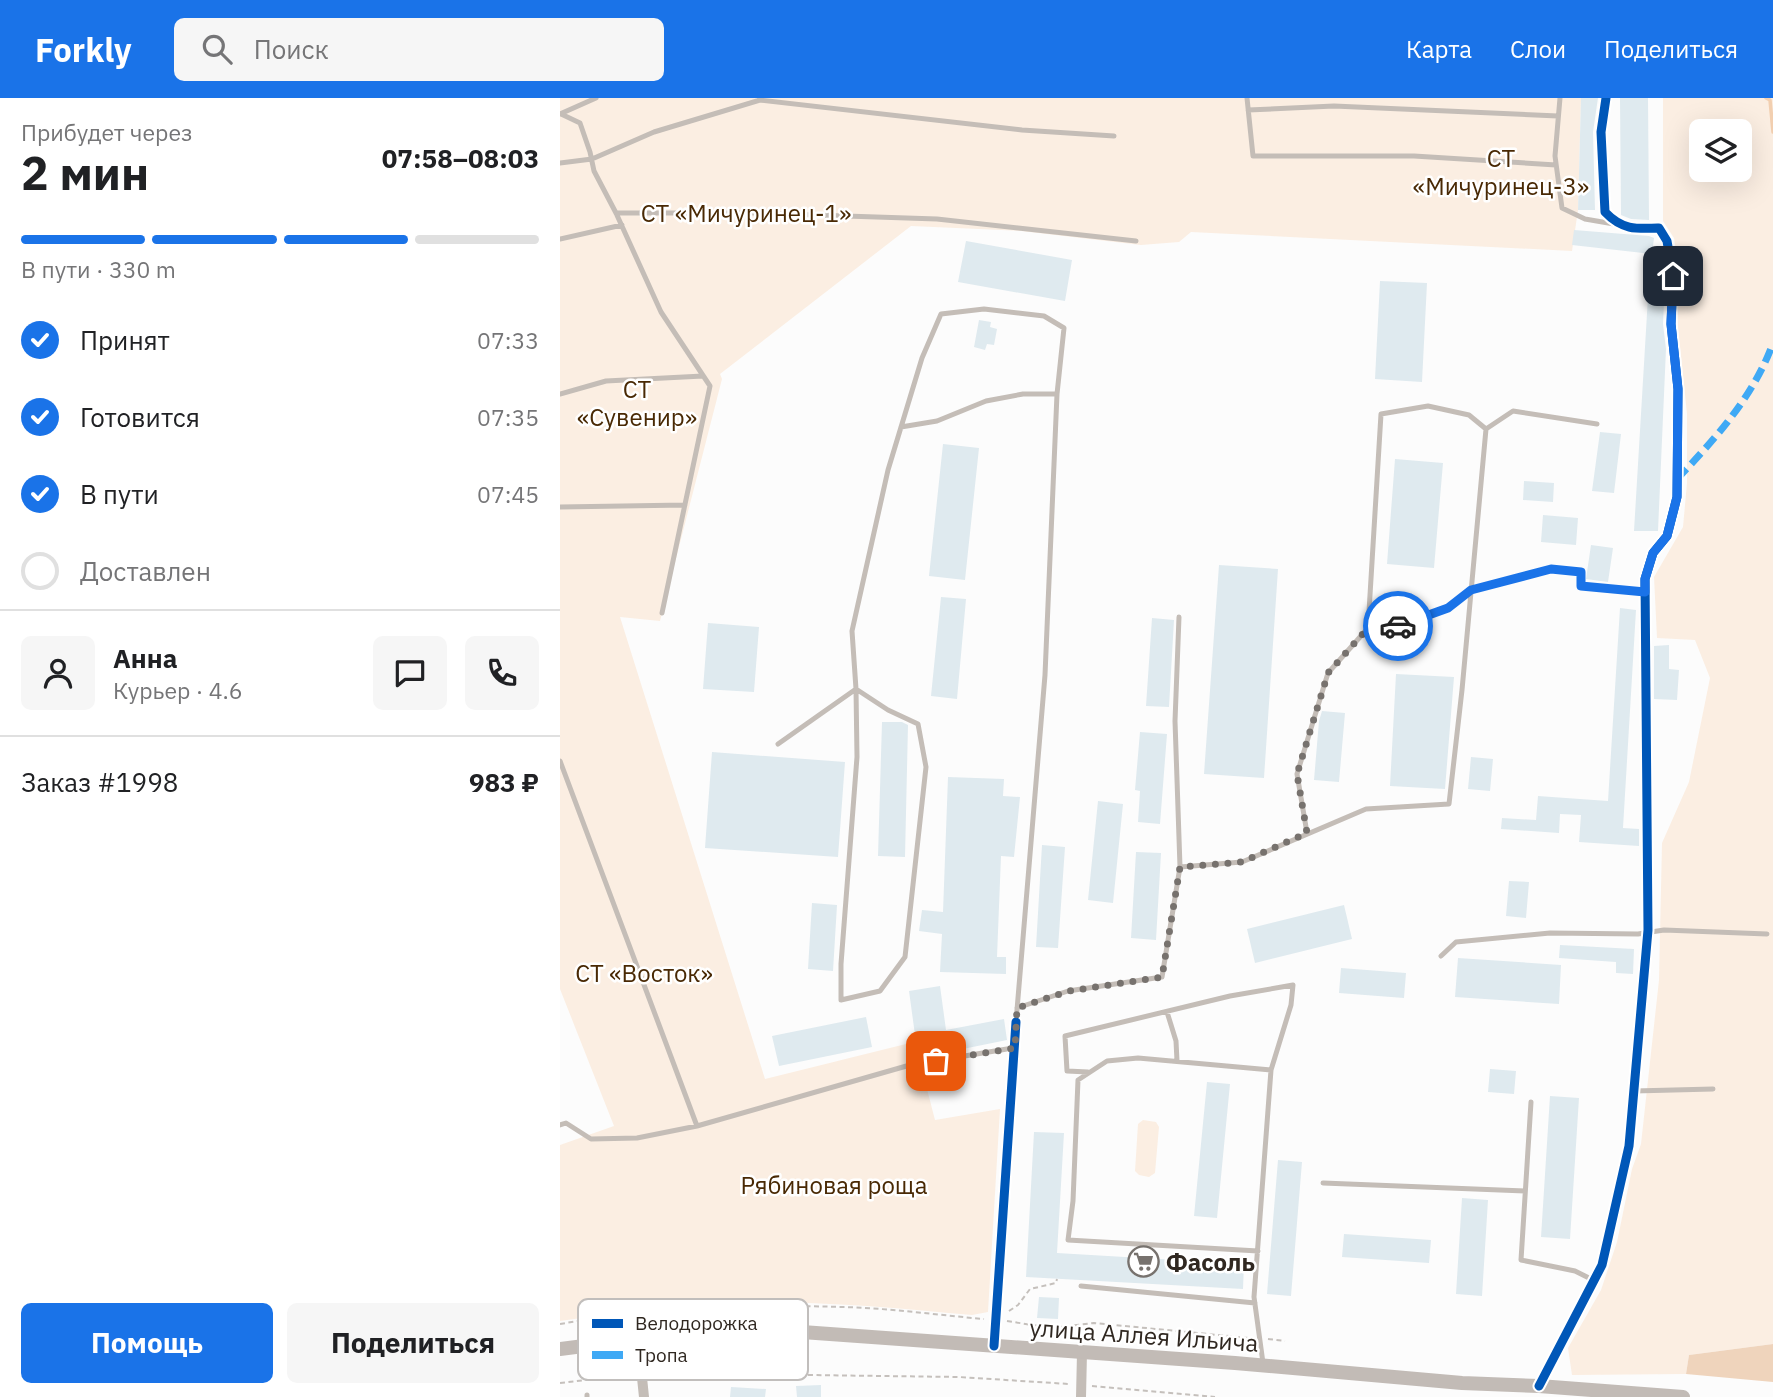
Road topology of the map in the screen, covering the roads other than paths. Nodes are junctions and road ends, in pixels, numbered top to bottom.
1 (596, 98) edge
2 (766, 98) edge
3 (1247, 98) edge
4 (1560, 98) edge
5 (1606, 98) edge
6 (759, 100) junction
7 (1248, 110) junction
8 (561, 114) edge
9 (1558, 117) junction
10 (1114, 136) dead end
11 (592, 159) junction
12 (560, 163) edge
13 (1556, 165) junction
14 (616, 213) junction
15 (1617, 224) junction
16 (622, 225) junction
17 (560, 239) edge
18 (1136, 241) dead end
19 (704, 376) junction
20 (560, 394) edge
21 (1057, 394) junction
22 (1597, 424) dead end
23 (901, 427) junction
24 (1486, 429) junction
25 (685, 505) junction
26 (560, 507) edge
27 (1471, 590) junction
28 (1645, 592) junction
29 (662, 613) dead end
30 (1179, 617) dead end
31 (1368, 628) junction
32 (856, 689) junction
33 (778, 744) dead end
34 (560, 761) edge
35 (1307, 833) junction
36 (1180, 867) junction
37 (1648, 930) junction
38 (1767, 933) dead end
39 (1441, 956) dead end
40 (1017, 1008) junction
41 (1167, 1012) junction
42 (1016, 1022) joint
43 (1015, 1048) junction
44 (1177, 1061) junction
45 (1271, 1070) junction
46 (1089, 1072) junction
47 (1713, 1089) dead end
48 (1634, 1091) junction
49 (1531, 1102) dead end
50 (560, 1125) edge
51 (697, 1126) junction
52 (1323, 1183) dead end
53 (1525, 1191) junction
54 (1258, 1251) junction
55 (1593, 1280) junction
56 (1081, 1286) dead end
57 (1255, 1304) junction
58 (808, 1332) edge
59 (994, 1346) junction
60 (578, 1347) edge
61 (560, 1349) edge
62 (1082, 1353) junction
63 (1264, 1367) junction
64 (1539, 1386) junction
65 (1081, 1391) edge
66 (1511, 1391) edge
67 (1683, 1397) edge

1 - 8 lane
2 - 6 lane
3 - 7 lane
4 - 9 lane
5 - 15 street
6 - 10 lane
6 - 11 lane
7 - 9 lane
7 - 13 lane
8 - 11 lane
9 - 13 lane
11 - 12 lane
11 - 14 lane
13 - 15 lane
14 - 16 lane
14 - 18 lane
15 - 28 street
16 - 17 lane
16 - 19 lane
19 - 20 lane
19 - 25 lane
21 - 23 lane
21 - 23 lane
21 - 40 lane
22 - 24 lane
23 - 32 lane
24 - 27 lane
24 - 31 lane
25 - 26 lane
25 - 29 lane
27 - 28 lane
27 - 31 lane
27 - 35 lane
28 - 37 street
30 - 36 lane
31 - 35 lane
32 - 32 lane
32 - 33 lane
34 - 51 lane
35 - 36 lane
36 - 40 lane
37 - 38 lane
37 - 39 lane
37 - 48 street
40 - 42 lane
41 - 44 lane
41 - 45 lane
41 - 46 lane
42 - 43 street
43 - 51 lane
43 - 59 street
44 - 45 lane
44 - 46 lane
45 - 54 lane
46 - 54 lane
47 - 48 lane
48 - 55 street
49 - 53 lane
50 - 51 lane
52 - 53 lane
53 - 55 lane
54 - 57 lane
55 - 64 street
56 - 57 lane
57 - 63 lane
58 - 59 main road, улица Аллея Ильича
59 - 62 main road, улица Аллея Ильича
60 - 61 main road, улица Аллея Ильича
62 - 63 main road, улица Аллея Ильича
62 - 65 street
63 - 66 main road, улица Аллея Ильича
64 - 66 main road, улица Аллея Ильича
64 - 67 main road, улица Аллея Ильича

